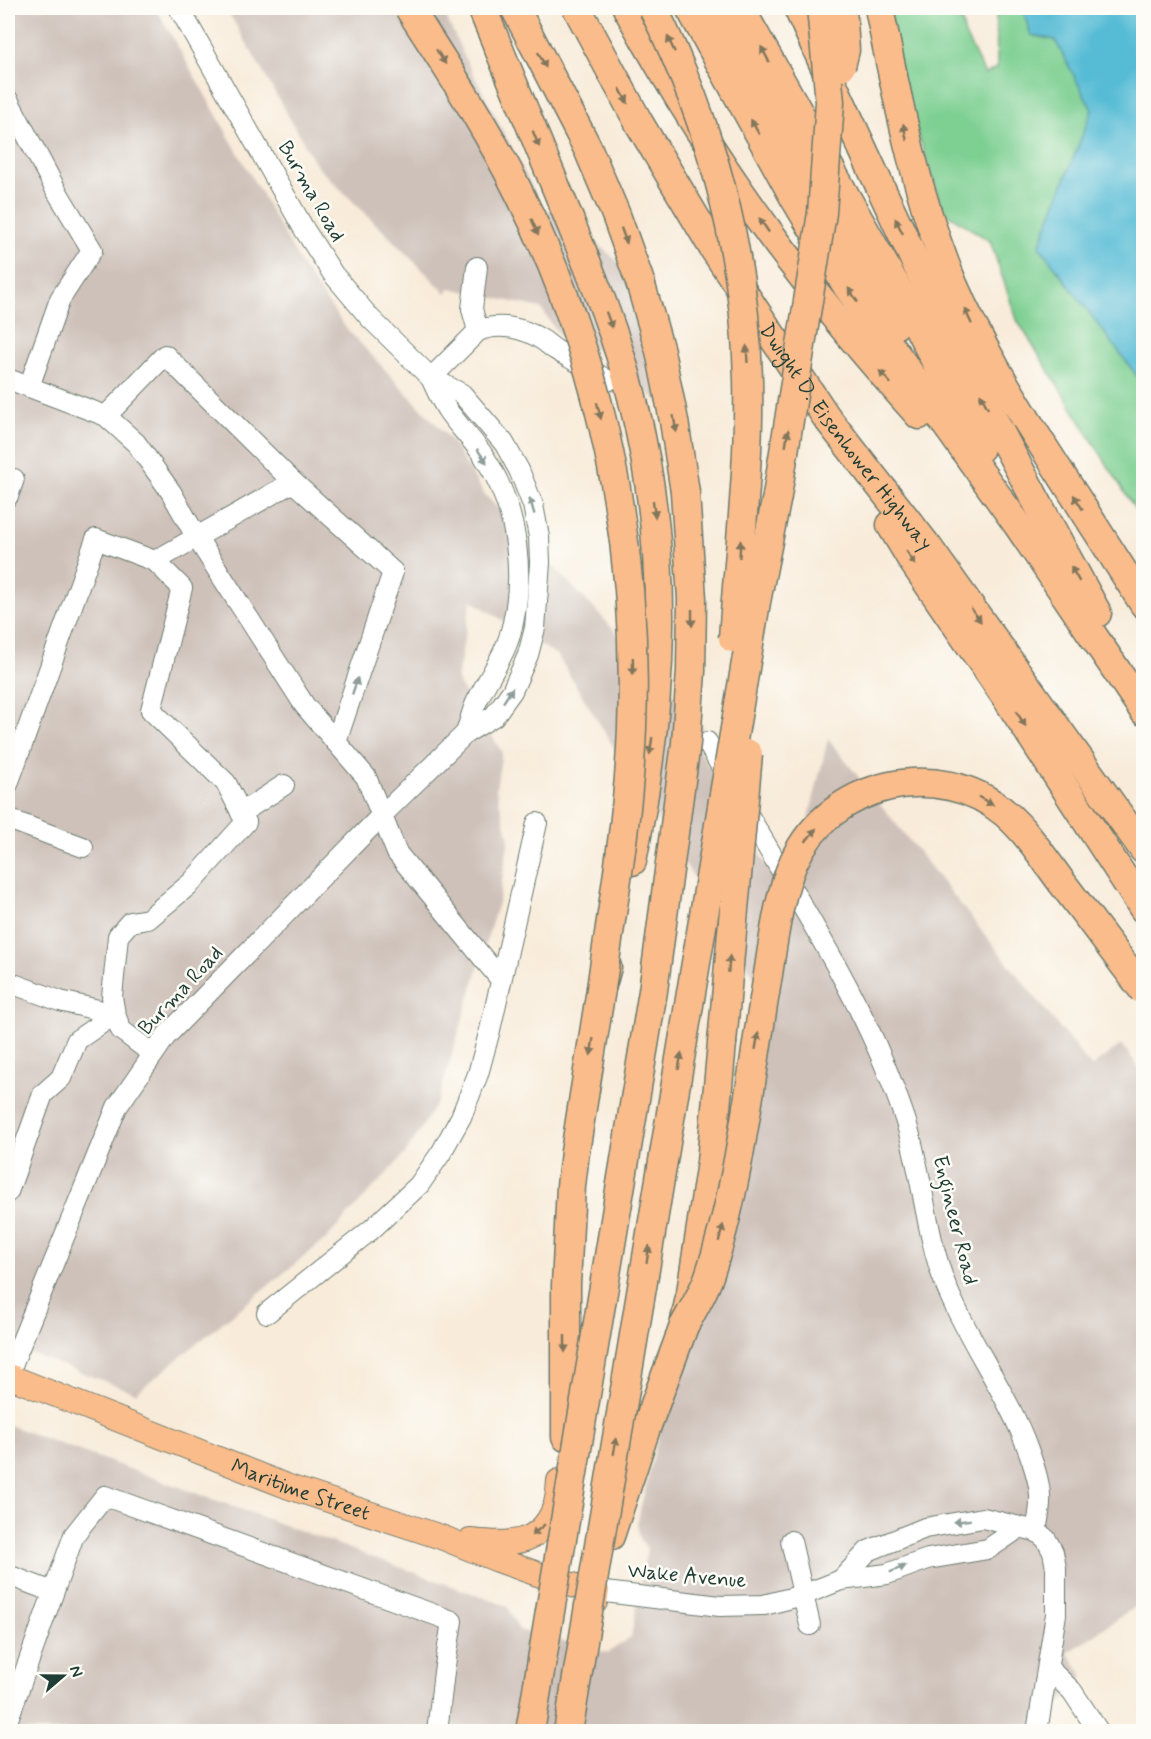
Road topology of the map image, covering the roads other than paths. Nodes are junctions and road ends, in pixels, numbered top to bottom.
1 (179, 8) edge
2 (409, 8) edge
3 (482, 8) edge
4 (515, 8) edge
5 (577, 8) edge
6 (627, 8) edge
7 (653, 8) edge
8 (690, 8) edge
9 (715, 8) edge
10 (740, 8) edge
11 (798, 8) edge
12 (821, 8) edge
13 (842, 8) edge
14 (879, 8) edge
15 (8, 100) edge
16 (830, 102) junction
17 (477, 267) dead end
18 (477, 331) junction
19 (431, 378) junction
20 (8, 379) edge
21 (608, 381) dead end
22 (29, 387) junction
23 (106, 416) junction
24 (827, 418) junction
25 (293, 482) junction
26 (777, 496) junction
27 (197, 538) junction
28 (1034, 548) junction
29 (155, 561) junction
30 (1143, 604) edge
31 (1143, 699) edge
32 (1143, 711) edge
33 (336, 742) junction
34 (707, 742) dead end
35 (8, 784) edge
36 (284, 785) dead end
37 (241, 813) junction
38 (382, 815) junction
39 (8, 819) edge
40 (537, 823) dead end
41 (83, 847) dead end
42 (1143, 849) edge
43 (1143, 909) edge
44 (703, 921) junction
45 (501, 980) junction
46 (8, 982) edge
47 (602, 989) junction
48 (1143, 991) edge
49 (115, 1014) junction
50 (153, 1054) junction
51 (8, 1192) edge
52 (267, 1313) dead end
53 (684, 1326) junction
54 (8, 1376) edge
55 (566, 1437) junction
56 (1028, 1530) junction
57 (441, 1537) junction
58 (792, 1541) dead end
59 (8, 1575) edge
60 (841, 1580) junction
61 (560, 1582) junction
62 (597, 1591) junction
63 (53, 1592) junction
64 (803, 1595) junction
65 (810, 1625) dead end
66 (1048, 1668) junction
67 (8, 1719) edge
68 (437, 1731) edge
69 (532, 1731) edge
70 (568, 1731) edge
71 (573, 1731) edge
72 (1037, 1731) edge
73 (1100, 1731) edge

1 - 19 street, Burma Road
2 -> 47 highway, bridge
3 -> 47 highway, bridge
4 -> 69 highway, bridge
5 -> 24 highway, Dwight D. Eisenhower Highway
28 -> 6 highway
44 -> 7 highway, bridge
28 -> 8 highway
9 - 28 highway
28 -> 10 highway
31 -> 11 highway
12 - 16 highway, bridge
13 - 16 highway, bridge
30 -> 14 highway
15 - 22 street
26 -> 16 highway, bridge
17 - 18 street
18 - 19 street
18 - 21 street
19 - 38 street, Burma Road
20 - 22 street
22 - 23 street
23 - 25 street
23 - 27 street
24 -> 42 highway, Dwight D. Eisenhower Highway
24 -> 43 highway
25 - 27 street
33 -> 25 street
26 - 44 highway, bridge
53 -> 26 highway, bridge
27 - 29 street
27 - 33 street
28 - 32 highway
29 - 35 street
29 - 37 street
33 - 38 street
34 - 56 street, Engineer Road
36 - 37 street
37 - 49 street
38 - 45 street
38 - 50 street, Burma Road
39 - 41 street
40 - 45 street
70 -> 44 highway, bridge
45 - 52 street
46 - 49 street
47 -> 55 highway
53 -> 48 highway, bridge
49 - 50 street
49 - 51 street
50 - 54 street, Burma Road
53 - 62 highway
54 - 57 main road, Maritime Street
55 -> 57 main road
55 - 61 main road
60 -> 56 street, Wake Avenue
56 -> 60 street, Wake Avenue
56 - 66 street
57 - 61 main road, Maritime Street
58 - 64 street
59 - 63 street
60 - 64 street, Wake Avenue
61 - 62 main road, Maritime Street
61 - 69 main road
62 - 64 street, Wake Avenue
62 - 71 main road
63 - 67 street
63 - 68 street
64 - 65 street
66 - 72 street
66 - 73 street

